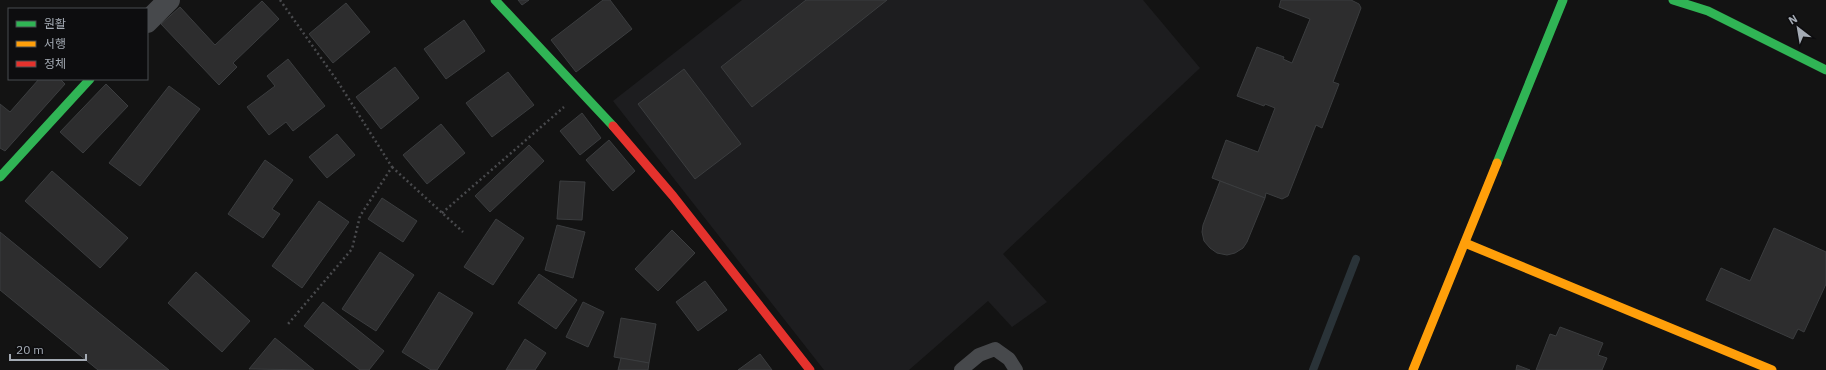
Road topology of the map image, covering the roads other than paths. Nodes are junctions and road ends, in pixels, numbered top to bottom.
1 (169, 0) edge
2 (495, 0) edge
3 (1563, 0) edge
4 (1673, 0) edge
5 (148, 21) edge
6 (1826, 70) edge
7 (89, 80) edge
8 (0, 177) edge
9 (1465, 243) junction
10 (810, 370) edge
11 (961, 370) edge
12 (1016, 370) edge
13 (1413, 370) edge
14 (1772, 370) edge

1 - 5 street
2 - 10 street
3 - 9 street
4 - 6 street
7 - 8 street
9 - 13 street
9 - 14 street
11 - 12 lane

